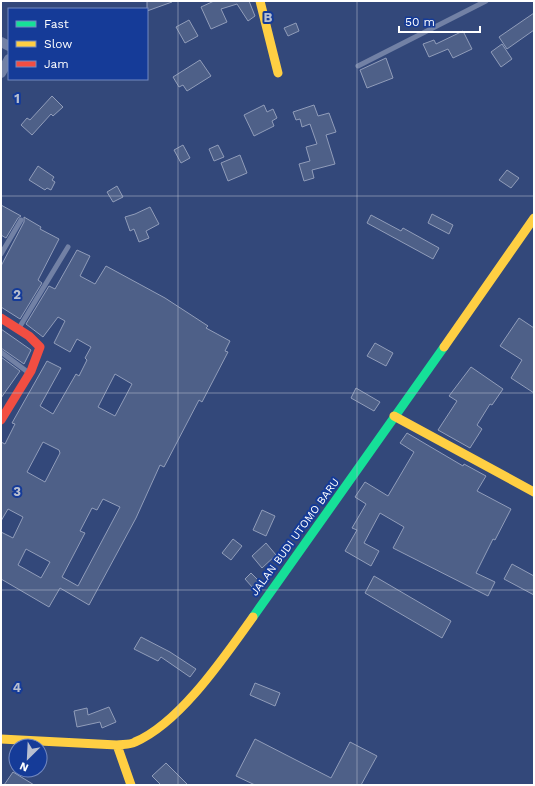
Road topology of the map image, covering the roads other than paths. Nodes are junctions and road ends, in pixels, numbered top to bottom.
1 (260, 1) edge
2 (486, 1) edge
3 (8, 61) edge
4 (358, 66) dead end
5 (1, 73) edge
6 (278, 73) dead end
7 (534, 218) edge
8 (22, 220) dead end
9 (68, 247) dead end
10 (1, 254) edge
11 (1, 318) edge
12 (18, 329) junction
13 (1, 352) edge
14 (30, 373) junction
15 (4, 407) edge
16 (394, 416) junction
17 (1, 420) edge
18 (533, 490) edge
19 (1, 740) edge
20 (117, 745) junction
21 (131, 785) edge

1 - 6 street
2 - 4 lane
3 - 5 street
7 - 16 street, JALAN BUDI UTOMO BARU
8 - 10 lane
9 - 12 lane
11 - 12 street
12 - 14 street
13 - 14 lane
14 - 15 street
15 - 17 street
16 - 18 street
16 - 20 street, JALAN BUDI UTOMO BARU
19 - 20 street, JALAN BUDI UTOMO BARU
20 - 21 street

